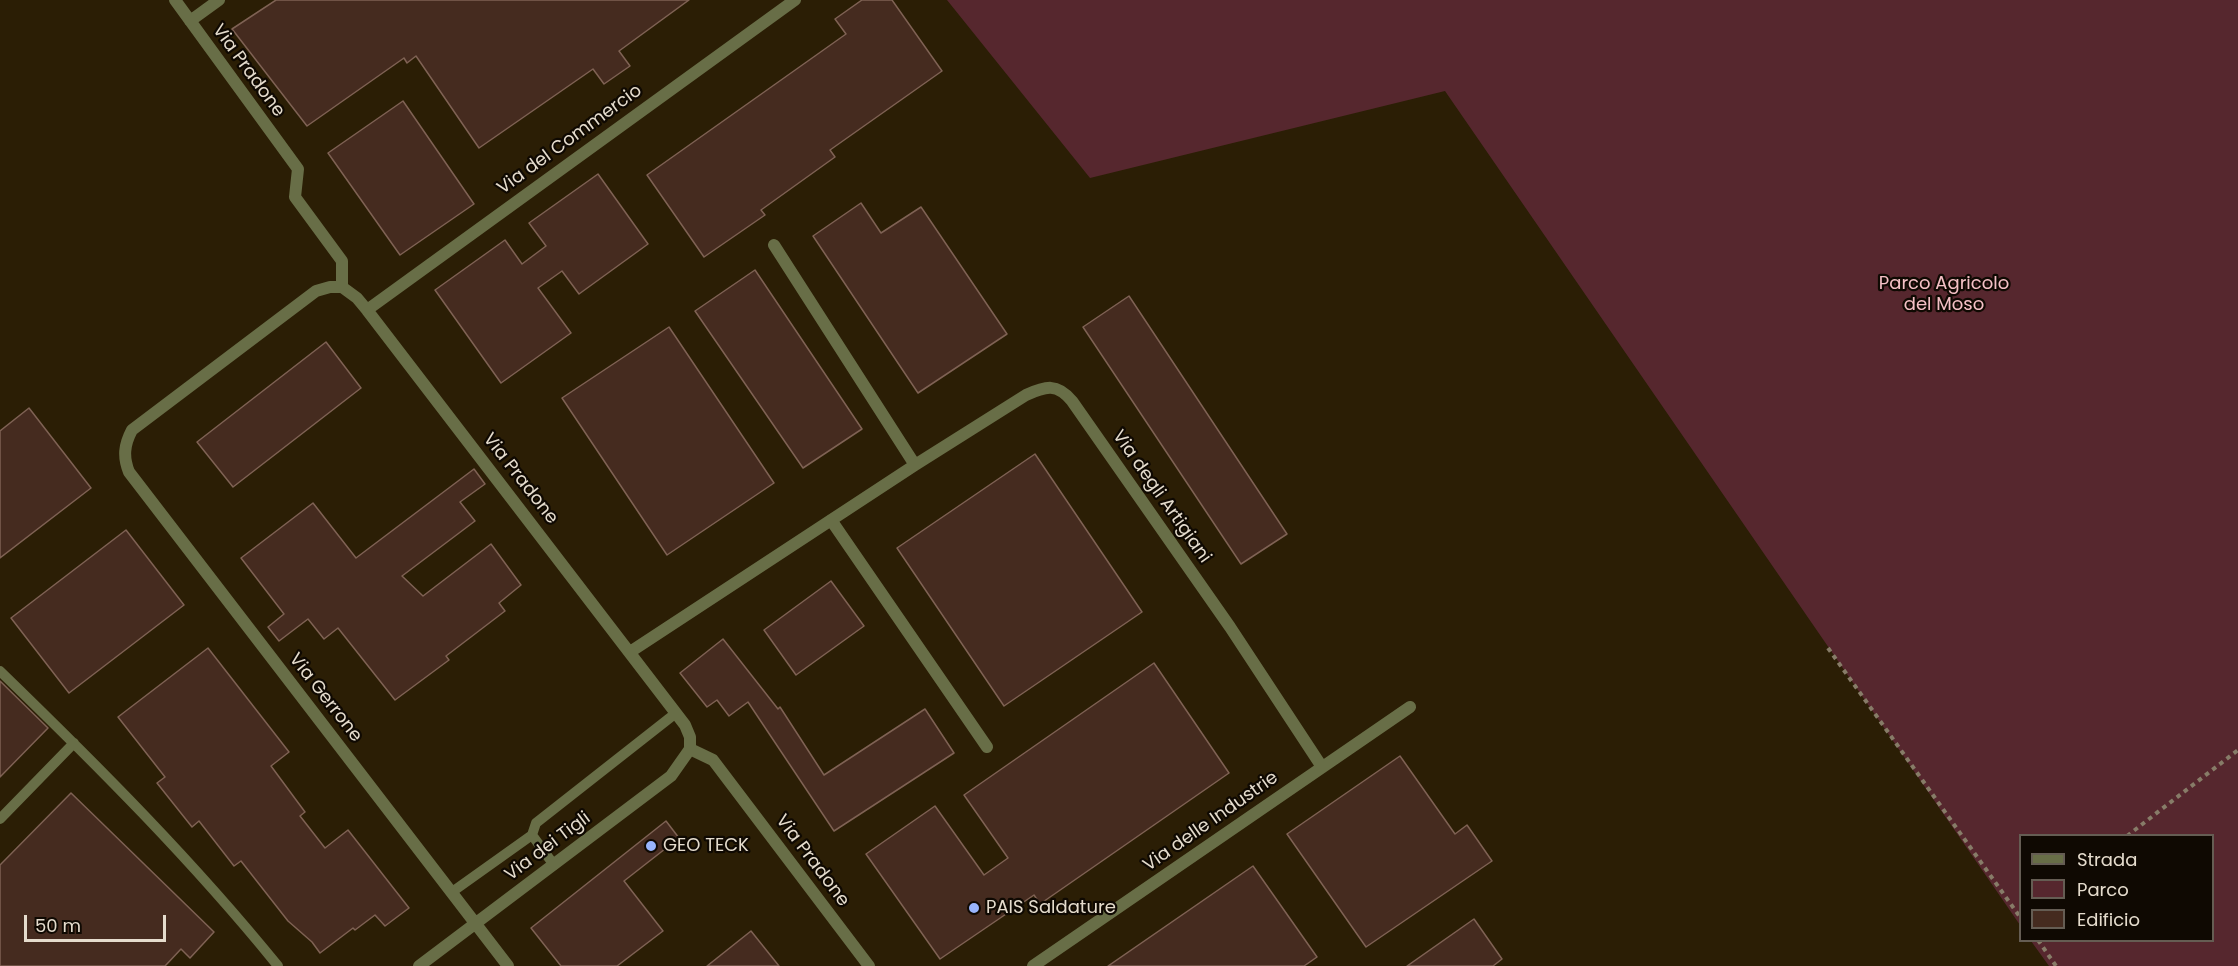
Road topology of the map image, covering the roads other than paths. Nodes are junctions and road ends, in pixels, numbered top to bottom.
1 (175, 0) edge
2 (219, 0) edge
3 (795, 0) edge
4 (190, 21) junction
5 (774, 244) dead end
6 (342, 287) junction
7 (367, 310) junction
8 (915, 465) junction
9 (831, 519) junction
10 (630, 652) junction
11 (0, 671) edge
12 (1410, 707) dead end
13 (676, 713) junction
14 (74, 743) junction
15 (987, 747) dead end
16 (690, 749) junction
17 (1322, 767) junction
18 (0, 819) edge
19 (532, 835) junction
20 (554, 865) junction
21 (452, 892) junction
22 (476, 924) junction
23 (278, 966) edge
24 (419, 966) edge
25 (508, 966) edge
26 (869, 966) edge
27 (1033, 966) edge

1 - 4 street, Via Pradone
2 - 4 street
3 - 7 street, Via del Commercio
4 - 6 street, Via Pradone
5 - 8 street
6 - 7 street, Via Pradone
6 - 21 street, Via Gerrone
7 - 10 street, Via Pradone
8 - 9 street, Via degli Artigiani
8 - 17 street, Via degli Artigiani
9 - 10 street, Via degli Artigiani
9 - 15 street
10 - 13 street, Via Pradone
11 - 14 lane
12 - 17 street, Via delle Industrie
13 - 16 street, Via Pradone
13 - 19 lane
14 - 18 lane
14 - 23 lane
16 - 20 street, Via dei Tigli
16 - 26 street, Via Pradone
17 - 27 street, Via delle Industrie
19 - 20 lane
19 - 21 lane
20 - 22 street, Via dei Tigli
21 - 22 street, Via Gerrone
22 - 24 street, Via dei Tigli
22 - 25 street, Via Gerrone

